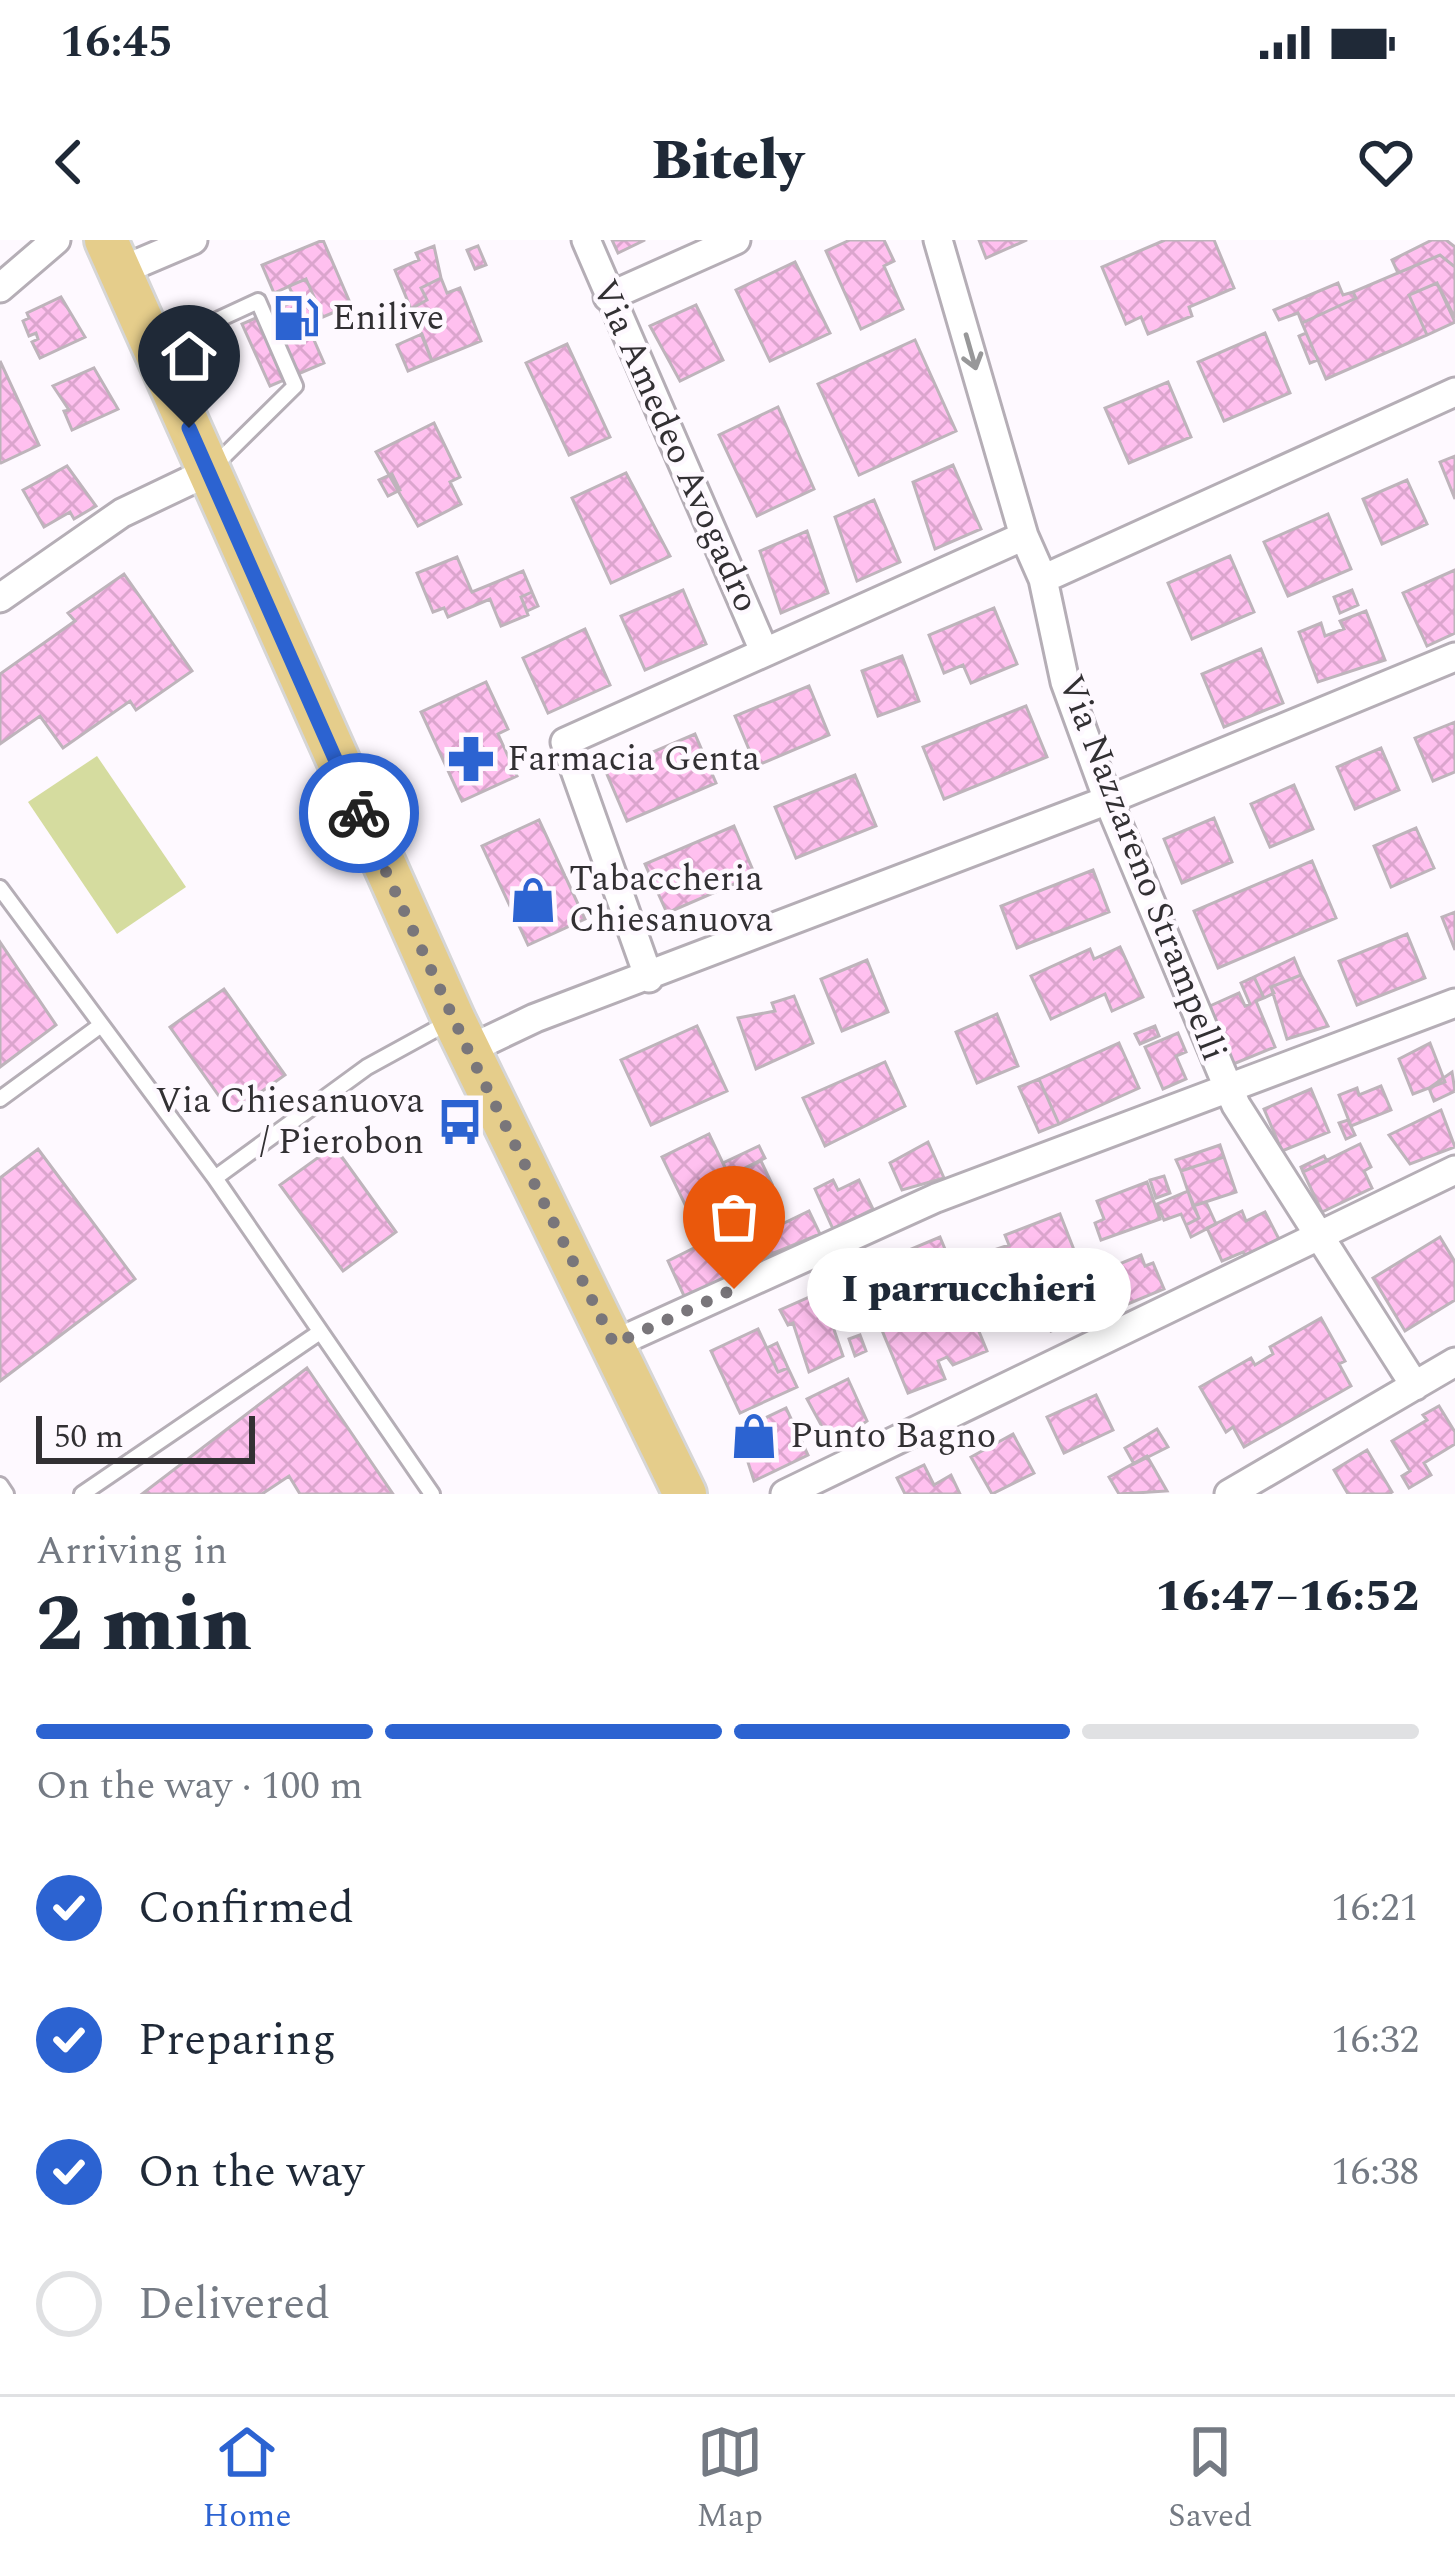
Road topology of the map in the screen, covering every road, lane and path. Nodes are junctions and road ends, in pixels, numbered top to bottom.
1 (56, 240) edge
2 (193, 240) edge
3 (586, 240) edge
4 (736, 240) edge
5 (938, 240) edge
6 (113, 256) edge
7 (0, 288) edge
8 (608, 297) junction
9 (151, 341) junction
10 (1455, 392) edge
11 (208, 472) junction
12 (1024, 536) junction
13 (1042, 580) junction
14 (0, 598) edge
15 (764, 652) junction
16 (1455, 657) edge
17 (1108, 800) junction
18 (0, 887) edge
19 (649, 978) junction
20 (1455, 1004) edge
21 (101, 1024) junction
22 (461, 1035) junction
23 (1229, 1090) junction
24 (0, 1099) edge
25 (1455, 1170) edge
26 (215, 1178) junction
27 (1321, 1235) junction
28 (320, 1332) junction
29 (614, 1344) junction
30 (1455, 1362) edge
31 (1415, 1386) junction
32 (0, 1485) edge
33 (6, 1494) edge
34 (82, 1494) edge
35 (432, 1494) edge
36 (685, 1494) edge
37 (785, 1494) edge
38 (1229, 1494) edge

1 - 7 street
2 - 6 street
3 - 8 street, Via Amedeo Avogadro
4 - 8 street
5 -> 12 street, Via Nazzareno Strampelli
6 - 9 main road
8 - 15 street, Via Amedeo Avogadro
9 - 11 main road
9 - 11 lane
10 - 13 street
11 - 14 street
11 - 22 main road
12 - 13 street, Via Nazzareno Strampelli
12 - 15 street
13 - 17 street, Via Nazzareno Strampelli
15 - 19 street
16 - 17 street
17 - 19 street
17 - 23 street, Via Nazzareno Strampelli
18 - 21 lane
19 - 22 street
20 - 23 street
21 - 24 lane
21 - 26 lane
22 - 26 lane
22 - 29 main road
23 - 27 street, Via Nazzareno Strampelli
23 - 29 street
25 - 27 street
26 - 28 lane
27 - 31 street, Via Nazzareno Strampelli
27 - 37 street
28 - 34 lane
28 - 35 lane
29 - 36 main road
30 - 31 street
31 - 38 street
32 - 33 lane

